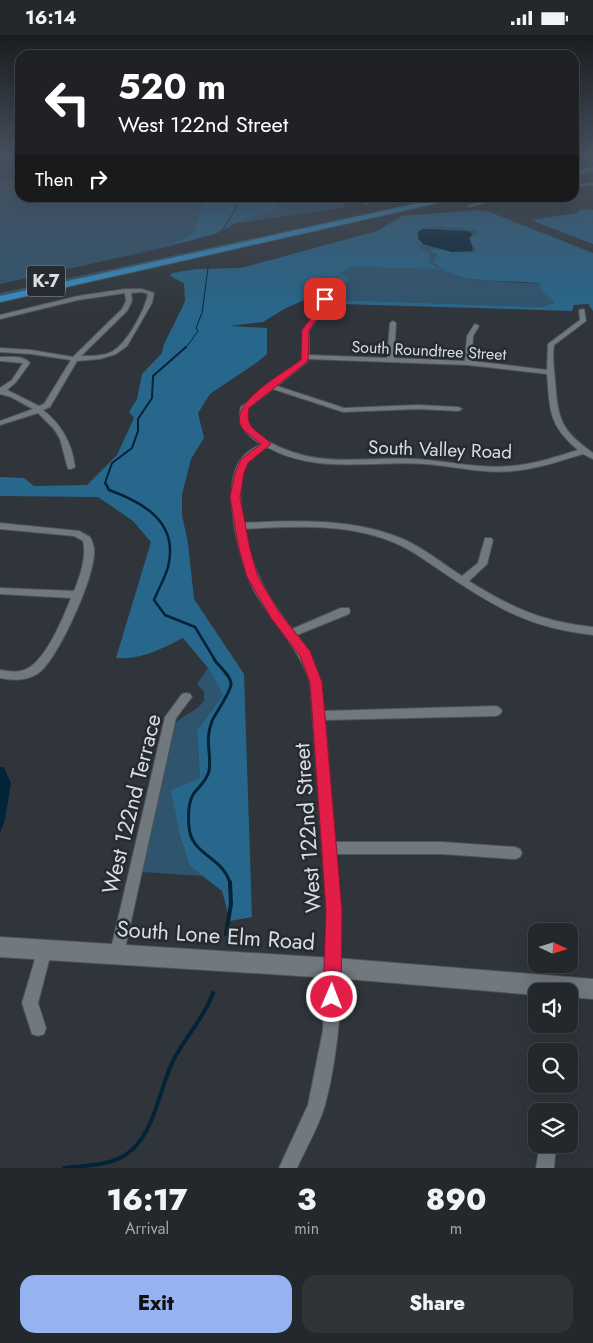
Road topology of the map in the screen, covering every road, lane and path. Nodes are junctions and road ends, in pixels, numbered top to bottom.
1 (371, 210) edge
2 (402, 210) edge
3 (0, 291) edge
4 (128, 291) junction
5 (0, 299) edge
6 (325, 299) dead end
7 (582, 310) dead end
8 (0, 317) edge
9 (393, 323) dead end
10 (476, 326) dead end
11 (0, 350) edge
12 (306, 357) junction
13 (0, 359) edge
14 (75, 359) junction
15 (390, 361) junction
16 (468, 363) junction
17 (550, 372) junction
18 (271, 386) junction
19 (1, 391) edge
20 (40, 409) junction
21 (458, 409) dead end
22 (0, 423) edge
23 (0, 430) edge
24 (267, 444) junction
25 (584, 451) junction
26 (593, 457) edge
27 (71, 467) dead end
28 (240, 525) junction
29 (0, 526) edge
30 (488, 540) dead end
31 (462, 581) junction
32 (0, 591) edge
33 (77, 595) junction
34 (345, 611) dead end
35 (593, 631) edge
36 (291, 633) junction
37 (0, 674) edge
38 (186, 697) dead end
39 (496, 711) dead end
40 (319, 716) junction
41 (329, 847) junction
42 (515, 853) dead end
43 (0, 947) edge
44 (45, 949) junction
45 (117, 953) junction
46 (333, 969) junction
47 (593, 989) edge
48 (38, 1028) dead end
49 (547, 1153) edge
50 (288, 1168) edge
51 (544, 1168) edge

1 - 3 highway, K-7
2 - 5 highway, K-7
4 - 8 street
4 - 14 street
4 - 14 street
6 - 12 street
7 - 17 street
9 - 15 street
10 - 16 street
11 - 14 street
12 - 15 street, South Roundtree Street
12 - 18 street
13 - 19 street
14 - 20 street
15 - 16 street, South Roundtree Street
16 - 17 street, South Roundtree Street
17 - 25 street
18 - 21 street
18 - 24 street
19 - 20 street
20 - 22 street
20 - 23 street
20 - 27 street
24 - 25 street, South Valley Road
24 - 28 street, West 122nd Street
25 - 26 street
28 - 31 street
28 - 36 street, West 122nd Street
29 - 33 street
30 - 31 street
31 - 35 street
32 - 33 street
33 - 37 street
34 - 36 street
36 - 40 street, West 122nd Street
38 - 45 street, West 122nd Terrace
39 - 40 street
40 - 41 street, West 122nd Street
41 - 42 street
41 - 46 street, West 122nd Street
43 - 44 street, South Lone Elm Road
44 - 45 street, South Lone Elm Road
44 - 48 street
45 - 46 street, South Lone Elm Road
46 - 47 street, South Lone Elm Road
46 - 50 street, West 122nd Street
49 - 51 street

